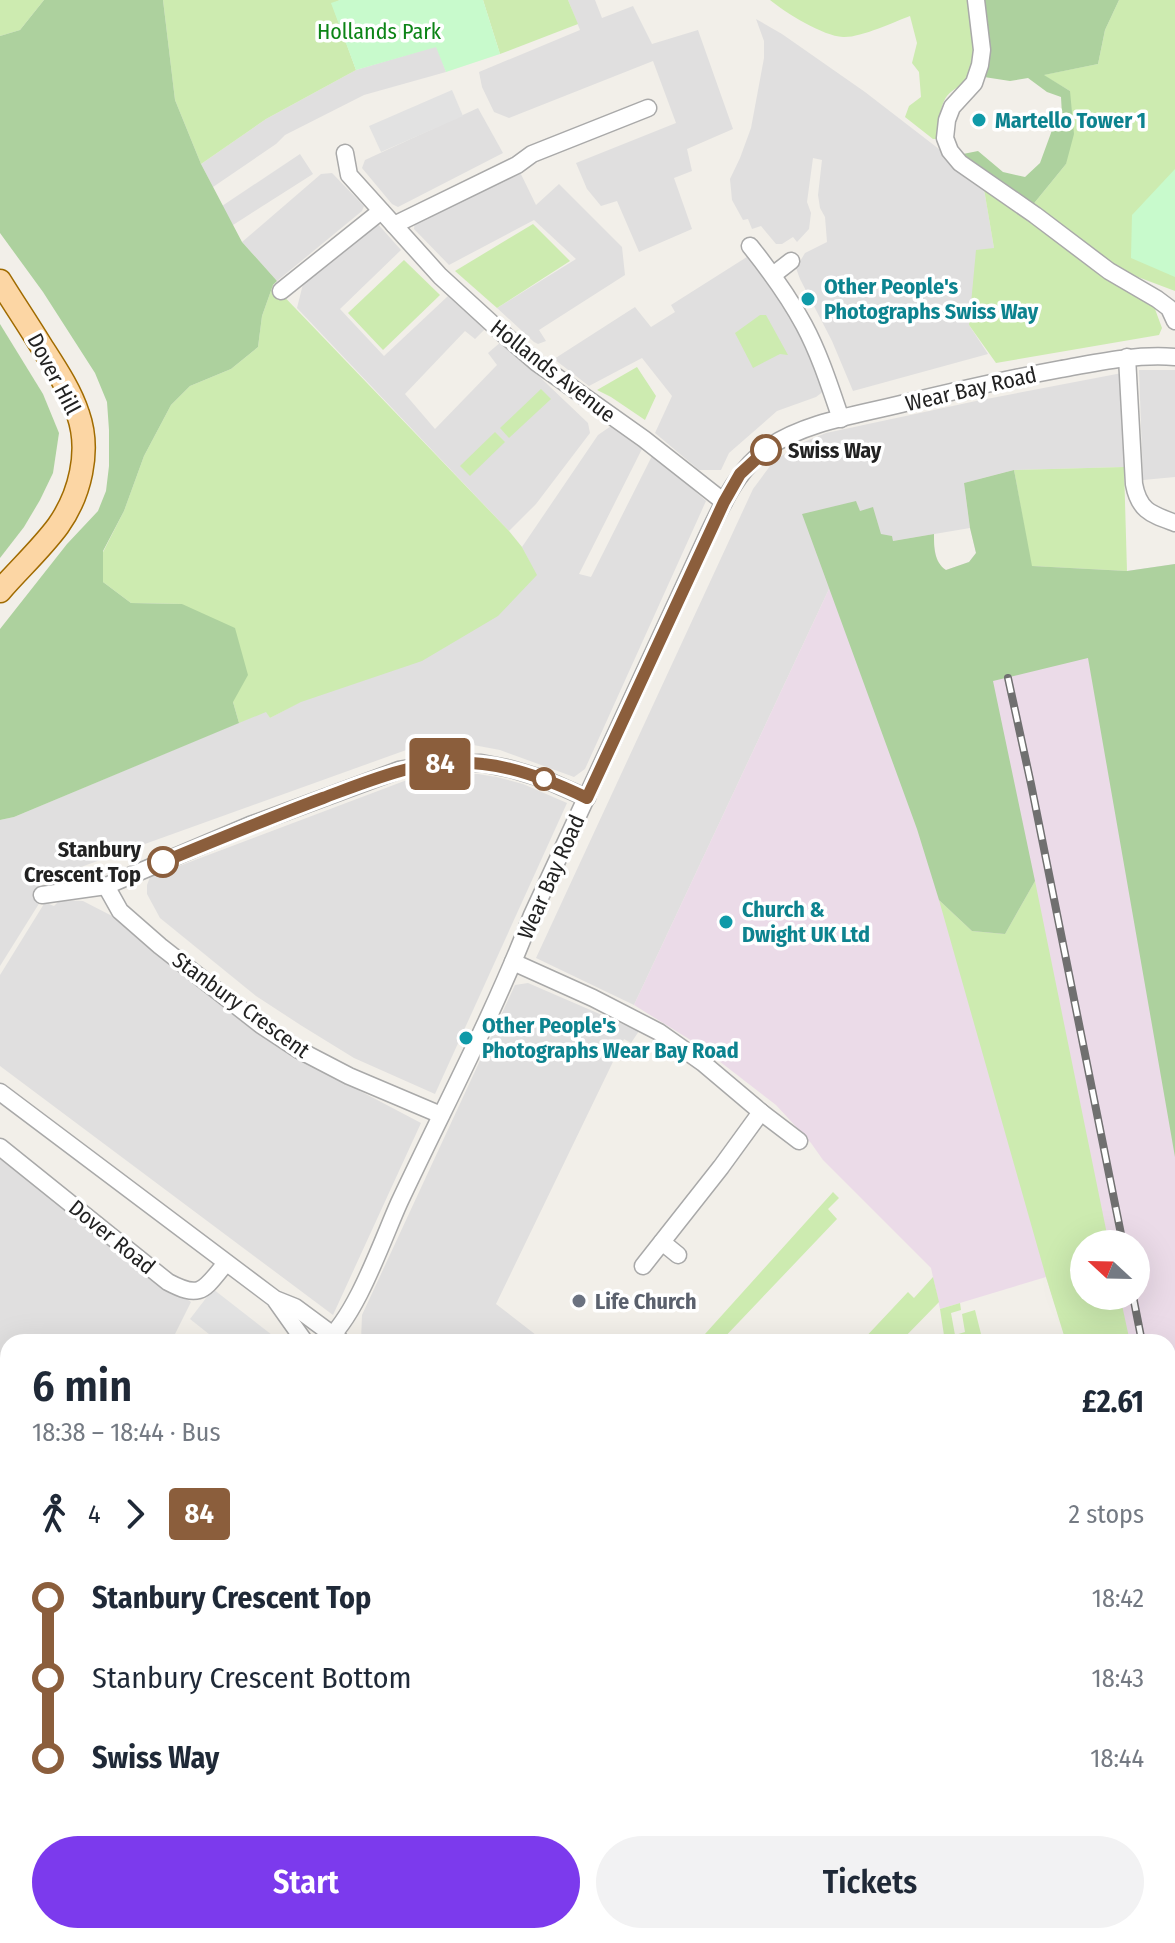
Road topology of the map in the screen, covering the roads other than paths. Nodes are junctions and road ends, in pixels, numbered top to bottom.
1 (976, 0) edge
2 (648, 108) dead end
3 (345, 153) dead end
4 (381, 211) junction
5 (394, 225) junction
6 (750, 246) dead end
7 (791, 261) dead end
8 (773, 275) junction
9 (0, 281) edge
10 (281, 291) dead end
11 (1175, 321) edge
12 (1127, 357) junction
13 (1175, 357) edge
14 (841, 419) junction
15 (724, 502) junction
16 (1175, 523) edge
17 (0, 591) edge
18 (587, 798) junction
19 (106, 886) junction
20 (42, 895) dead end
21 (513, 962) junction
22 (0, 1092) edge
23 (761, 1112) junction
24 (441, 1115) junction
25 (799, 1141) dead end
26 (0, 1147) edge
27 (662, 1242) junction
28 (678, 1255) dead end
29 (226, 1263) junction
30 (643, 1266) dead end
31 (275, 1299) junction
32 (299, 1334) edge
33 (327, 1334) edge
34 (337, 1334) edge

1 - 11 street
2 - 5 street
3 - 4 street, Hollands Avenue
4 - 5 street, Hollands Avenue
4 - 10 street
5 - 15 street, Hollands Avenue
6 - 8 street
7 - 8 street
8 - 14 street
9 - 17 main road, Dover Hill
12 - 13 street, Wear Bay Road
12 - 14 street, Wear Bay Road
12 - 16 street
14 - 15 street, Wear Bay Road
15 - 18 street, Wear Bay Road
18 - 19 street
18 - 21 street, Wear Bay Road
19 - 20 street
19 - 24 street, Stanbury Crescent
21 - 23 street
21 - 24 street, Wear Bay Road
22 - 29 street
23 - 25 street
23 - 27 street
24 - 34 street, Wear Bay Road
26 - 29 street, Dover Road
27 - 28 street
27 - 30 street
29 - 31 street
31 - 32 street
31 - 33 street

